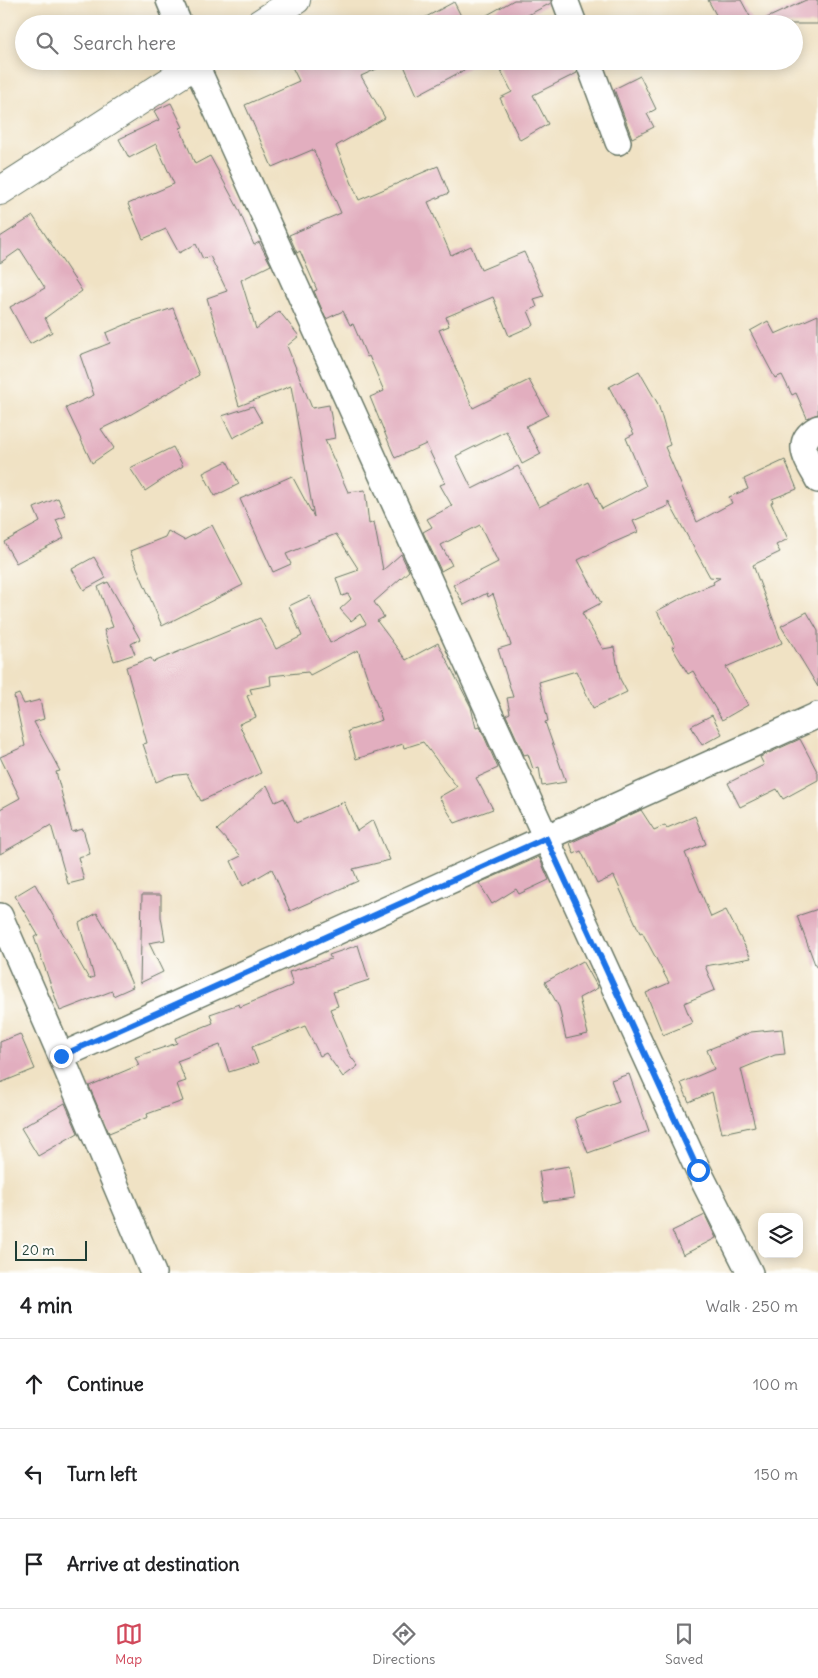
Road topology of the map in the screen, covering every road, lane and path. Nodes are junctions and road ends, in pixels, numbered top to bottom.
1 (168, 0) edge
2 (296, 0) edge
3 (566, 0) edge
4 (175, 15) edge
5 (273, 15) edge
6 (571, 15) edge
7 (185, 70) edge
8 (201, 70) edge
9 (591, 70) edge
10 (618, 142) dead end
11 (0, 191) edge
12 (818, 428) edge
13 (818, 480) edge
14 (818, 715) edge
15 (546, 838) junction
16 (0, 916) edge
17 (61, 1056) junction
18 (154, 1273) edge
19 (750, 1273) edge

1 - 4 street
2 - 5 main road
3 - 6 street
7 - 11 main road
8 - 15 street
9 - 10 street
12 - 13 street
14 - 15 street
15 - 17 street
15 - 19 street
16 - 17 street
17 - 18 street

